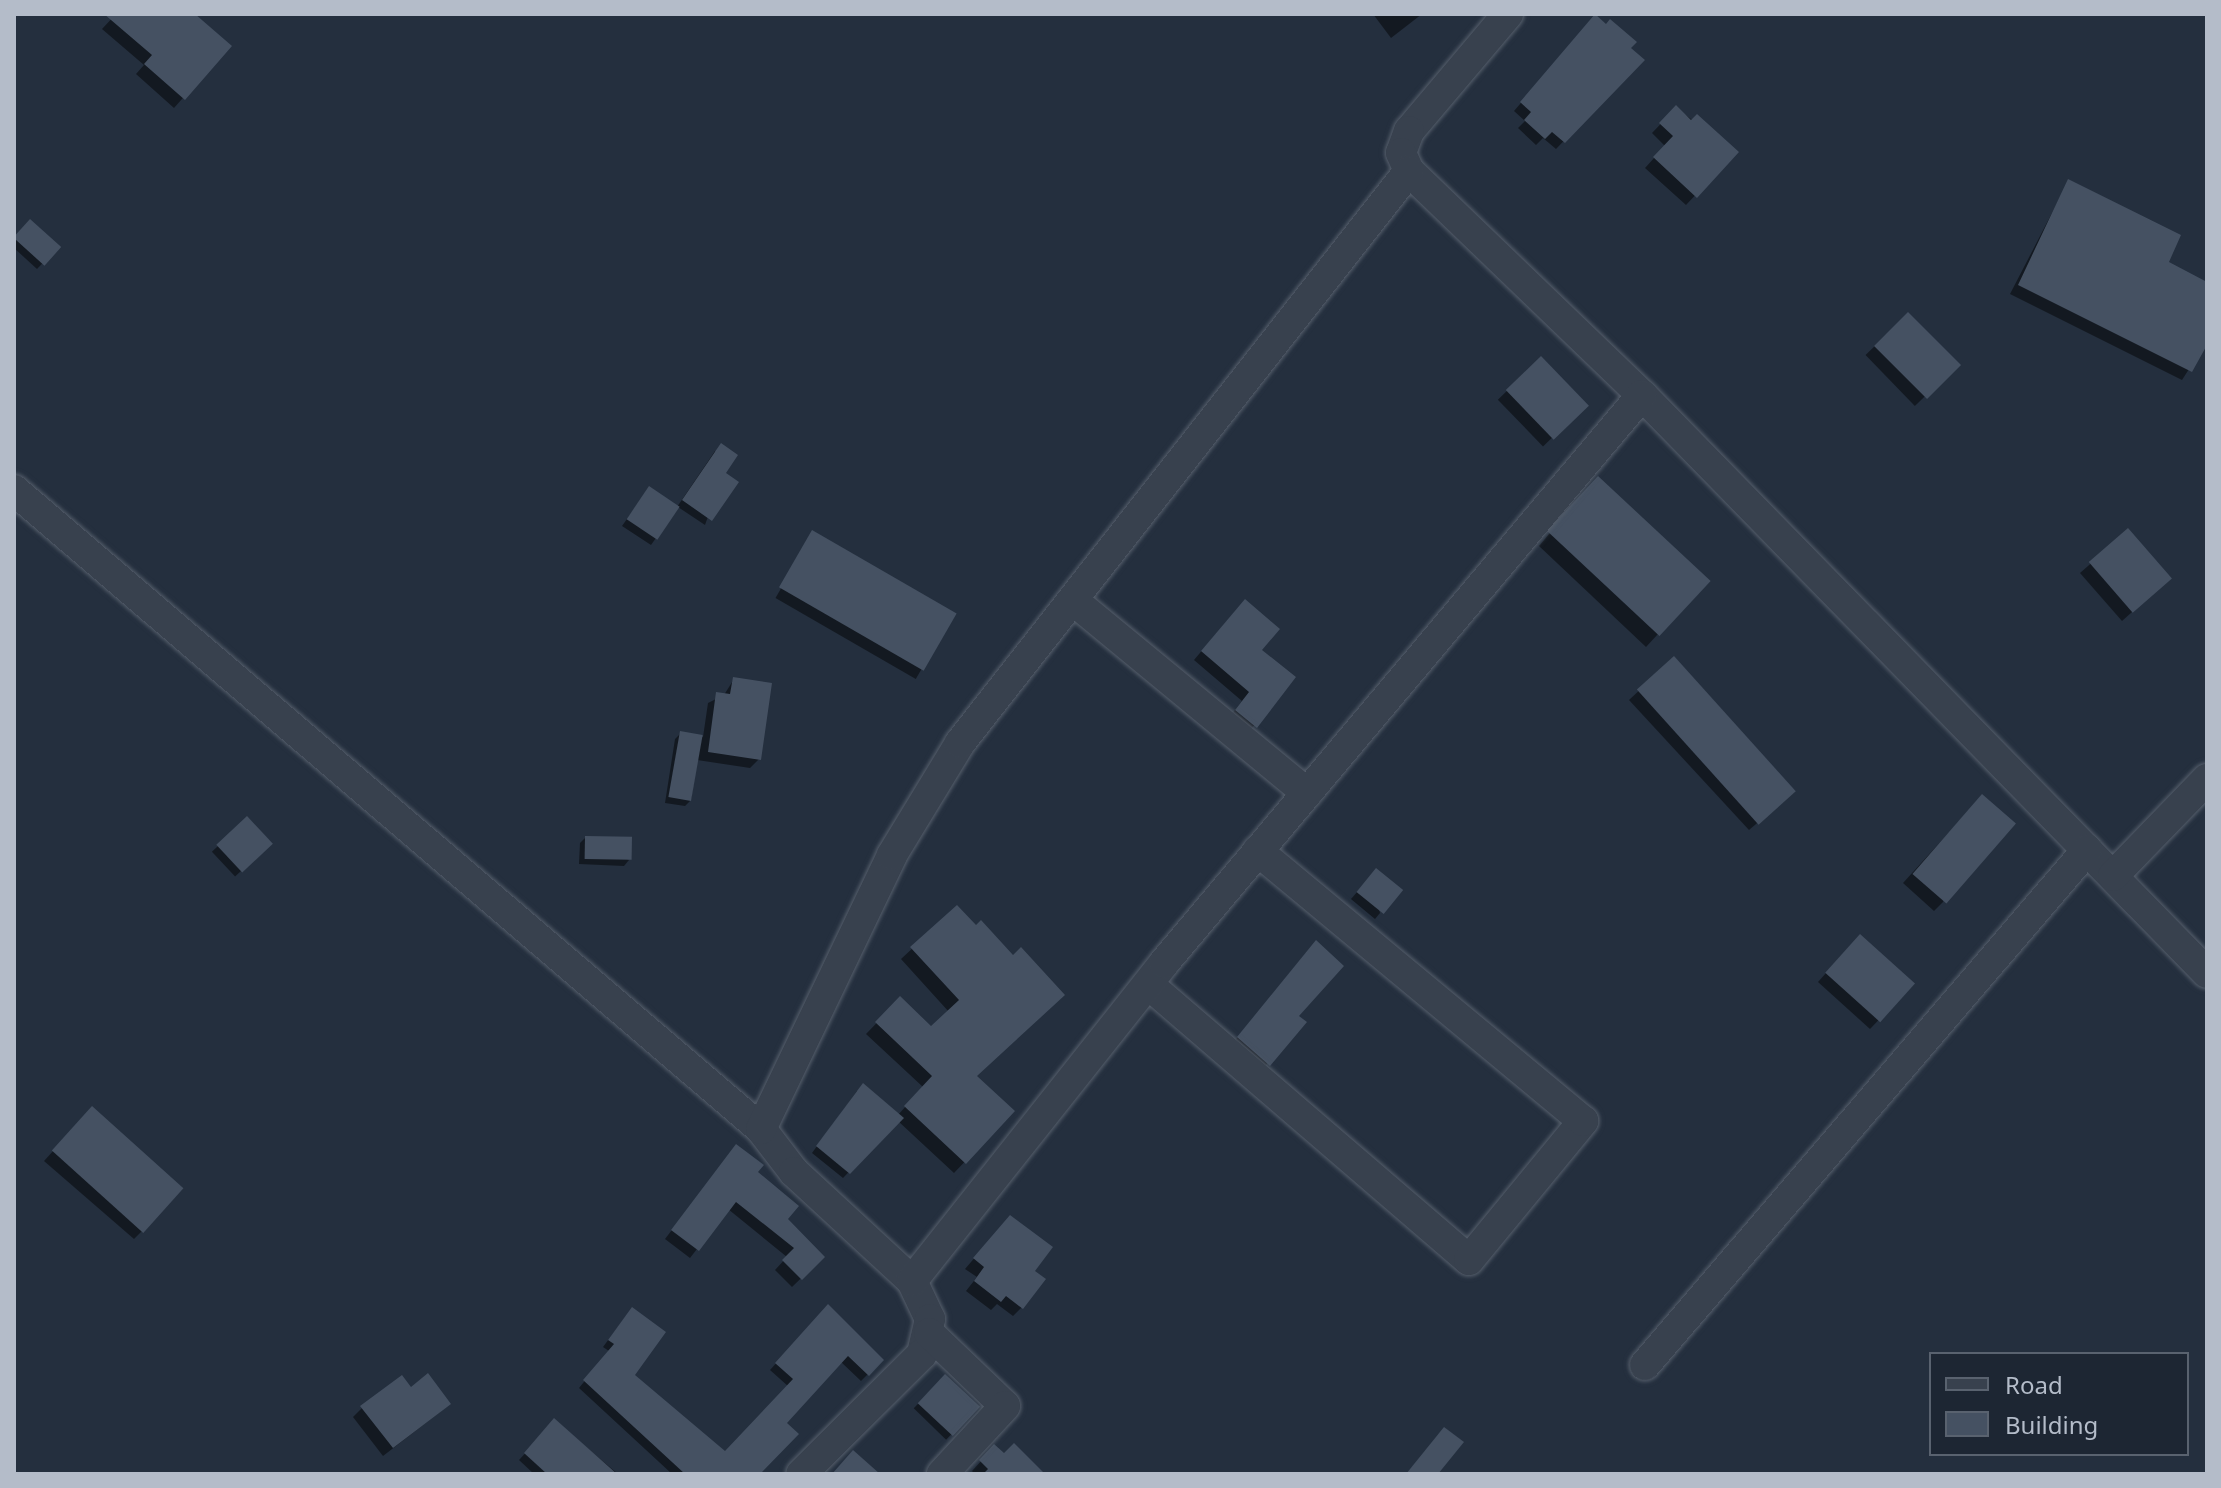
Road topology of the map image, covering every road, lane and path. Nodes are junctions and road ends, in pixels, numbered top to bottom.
1 (1508, 14) edge
2 (1417, 178) junction
3 (1642, 395) junction
4 (14, 490) edge
5 (1074, 601) junction
6 (2207, 779) edge
7 (1307, 793) junction
8 (2087, 850) junction
9 (1258, 851) junction
10 (2113, 876) junction
11 (2207, 973) edge
12 (1148, 984) junction
13 (761, 1129) junction
14 (912, 1281) junction
15 (929, 1333) junction
16 (1645, 1365) dead end
17 (801, 1474) edge
18 (942, 1474) edge

1 - 2 street
2 - 3 street
2 - 5 street
3 - 7 street
3 - 8 street
4 - 13 street
5 - 7 street
5 - 13 street
6 - 10 street
7 - 9 street
8 - 10 street
8 - 16 street
9 - 12 street
9 - 12 street
10 - 11 street
12 - 14 street
13 - 14 street
14 - 15 street
15 - 17 street
15 - 18 street

